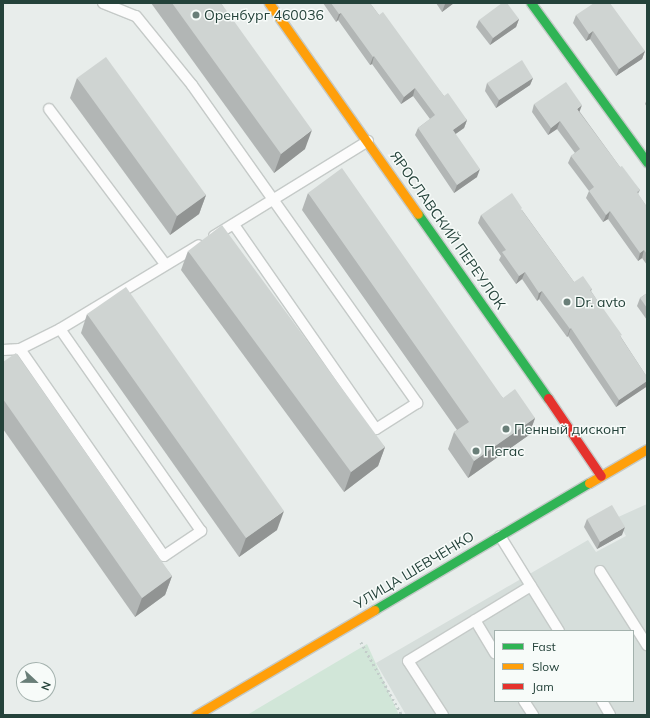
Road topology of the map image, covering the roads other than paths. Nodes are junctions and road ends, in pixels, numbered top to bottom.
1 (103, 3) edge
2 (269, 3) edge
3 (531, 3) edge
4 (49, 109) dead end
5 (368, 141) junction
6 (647, 162) edge
7 (273, 201) junction
8 (234, 225) junction
9 (165, 264) junction
10 (60, 329) junction
11 (20, 349) junction
12 (3, 350) edge
13 (647, 449) edge
14 (600, 476) junction
15 (500, 536) junction
16 (600, 570) dead end
17 (531, 586) junction
18 (475, 620) junction
19 (558, 630) edge
20 (647, 645) edge
21 (494, 651) edge
22 (525, 702) edge
23 (603, 702) edge
24 (196, 715) edge
25 (443, 715) edge
26 (533, 715) edge
27 (610, 715) edge

1 - 7 lane
2 - 5 main road, ЯРОСЛАВСКИЙ ПЕРЕУЛОК
3 - 6 main road
4 - 9 lane
5 - 7 lane
5 - 14 main road, ЯРОСЛАВСКИЙ ПЕРЕУЛОК
7 - 8 lane
7 - 8 lane
8 - 9 lane
9 - 10 lane
10 - 11 lane
10 - 11 lane
11 - 12 lane
13 - 14 main road, УЛИЦА ШЕВЧЕНКО
14 - 15 main road, УЛИЦА ШЕВЧЕНКО
15 - 17 lane
15 - 24 main road, УЛИЦА ШЕВЧЕНКО
16 - 20 lane
17 - 18 lane
17 - 19 lane
18 - 21 lane
18 - 25 lane
22 - 26 lane
23 - 27 lane

